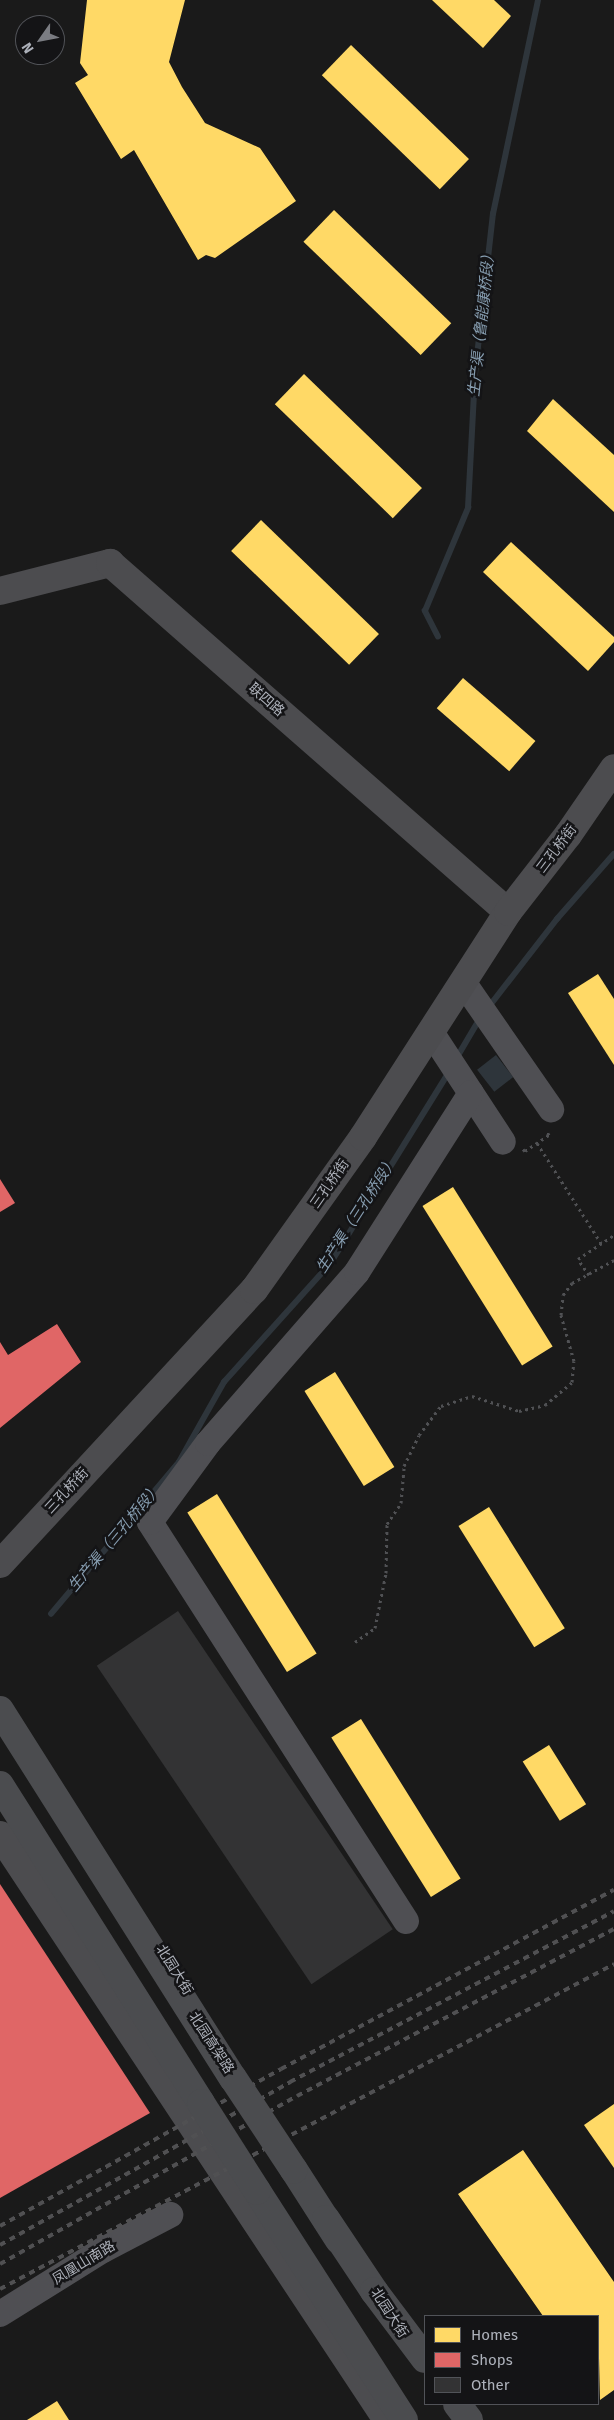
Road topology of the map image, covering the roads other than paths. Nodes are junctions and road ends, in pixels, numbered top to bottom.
1 (0, 591) edge
2 (614, 768) edge
3 (508, 912) junction
4 (463, 982) junction
5 (431, 1032) junction
6 (465, 1085) junction
7 (552, 1109) dead end
8 (514, 1146) road end
9 (0, 1564) edge
10 (0, 1698) edge
11 (0, 1710) edge
12 (0, 1785) edge
13 (0, 1834) edge
14 (406, 1921) dead end
15 (170, 2215) dead end
16 (326, 2219) junction
17 (331, 2307) junction
18 (0, 2314) edge
19 (424, 2358) edge
20 (424, 2370) edge
21 (424, 2370) edge
22 (447, 2405) edge
23 (458, 2405) edge
24 (387, 2420) edge
25 (404, 2420) edge
26 (456, 2420) edge
27 (469, 2420) edge

1 - 3 main road, 联四路
2 - 3 main road, 三孔桥街
3 - 4 main road, 三孔桥街
4 - 5 main road, 三孔桥街
4 - 7 street
5 - 6 street
5 - 9 main road, 三孔桥街
6 - 8 street
6 - 14 street
10 - 20 main road, 北园大街
11 - 16 highway, 北园高架路, bridge
12 - 17 highway, bridge
13 - 24 main road
15 - 18 street, 凤凰山南路
16 - 19 highway, bridge
16 - 21 highway, 北园高架路, bridge
17 - 24 highway
17 - 25 highway
22 - 26 highway
23 - 27 highway

